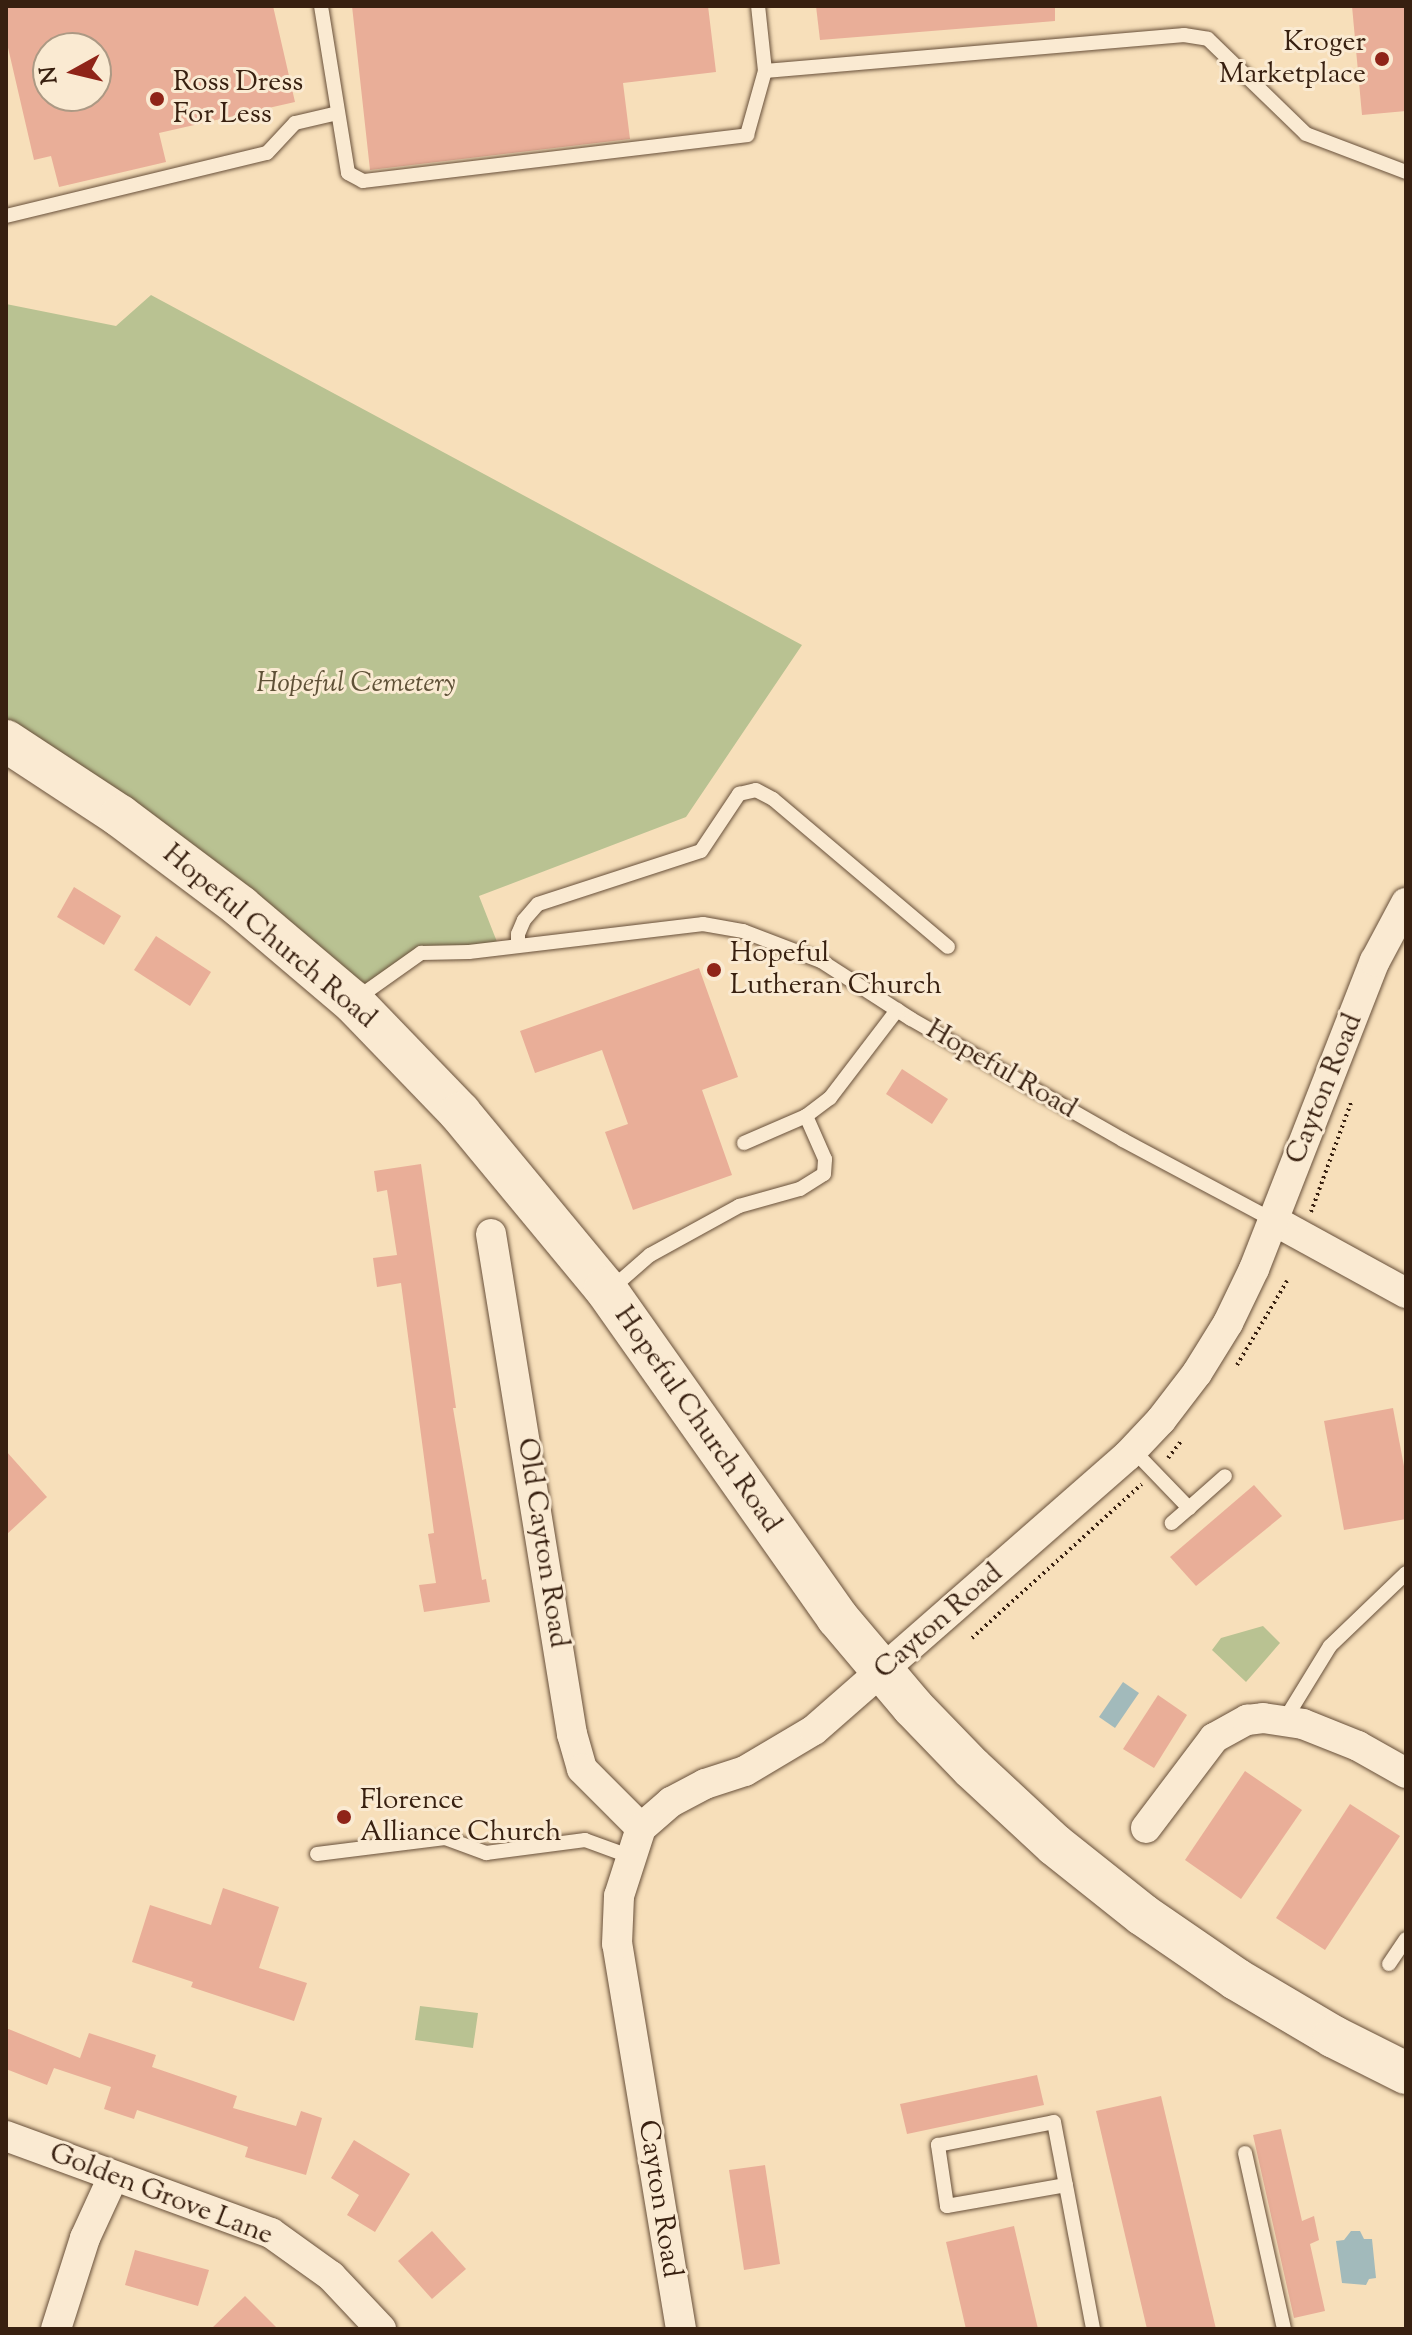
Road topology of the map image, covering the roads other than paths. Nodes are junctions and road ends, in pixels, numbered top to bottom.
1 (321, 6) edge
2 (758, 6) edge
3 (765, 71) junction
4 (338, 113) junction
5 (1406, 172) edge
6 (6, 216) edge
7 (6, 741) edge
8 (1406, 903) edge
9 (518, 945) junction
10 (948, 947) dead end
11 (352, 1001) junction
12 (897, 1010) junction
13 (806, 1116) junction
14 (744, 1143) dead end
15 (1273, 1220) junction
16 (491, 1234) dead end
17 (608, 1292) junction
18 (1406, 1293) edge
19 (1133, 1450) junction
20 (1225, 1476) dead end
21 (1189, 1508) junction
22 (1172, 1523) dead end
23 (1406, 1573) edge
24 (882, 1672) junction
25 (1284, 1721) junction
26 (1406, 1773) edge
27 (641, 1828) junction
28 (1146, 1828) dead end
29 (317, 1854) dead end
30 (629, 1856) junction
31 (1406, 1939) edge
32 (1389, 1964) dead end
33 (1406, 2073) edge
34 (6, 2136) edge
35 (1245, 2153) dead end
36 (113, 2177) junction
37 (1066, 2185) junction
38 (56, 2329) edge
39 (381, 2329) edge
40 (681, 2329) edge
41 (1093, 2329) edge
42 (1284, 2329) edge

1 - 4 lane
2 - 3 lane
3 - 4 lane
3 - 5 lane
4 - 6 lane
7 - 11 main road, Hopeful Church Road
8 - 15 street, Cayton Road
9 - 10 lane
9 - 11 lane, Hopeful Road
9 - 12 lane, Hopeful Road
11 - 17 main road, Hopeful Church Road
12 - 13 lane
12 - 15 lane, Hopeful Road
13 - 14 lane
13 - 17 lane
15 - 18 street, Hopeful Road
15 - 19 street, Cayton Road
16 - 27 street, Old Cayton Road
17 - 24 main road, Hopeful Church Road
19 - 21 lane
19 - 24 street, Cayton Road
20 - 21 lane
21 - 22 lane
23 - 25 lane
24 - 27 street, Cayton Road
24 - 33 main road, Hopeful Church Road
25 - 26 street
25 - 28 street
27 - 30 street, Cayton Road
29 - 30 lane
30 - 40 street, Cayton Road
31 - 32 lane
34 - 36 street, Golden Grove Lane
35 - 42 lane
36 - 38 street
36 - 39 street, Golden Grove Lane
37 - 37 lane
37 - 41 lane

